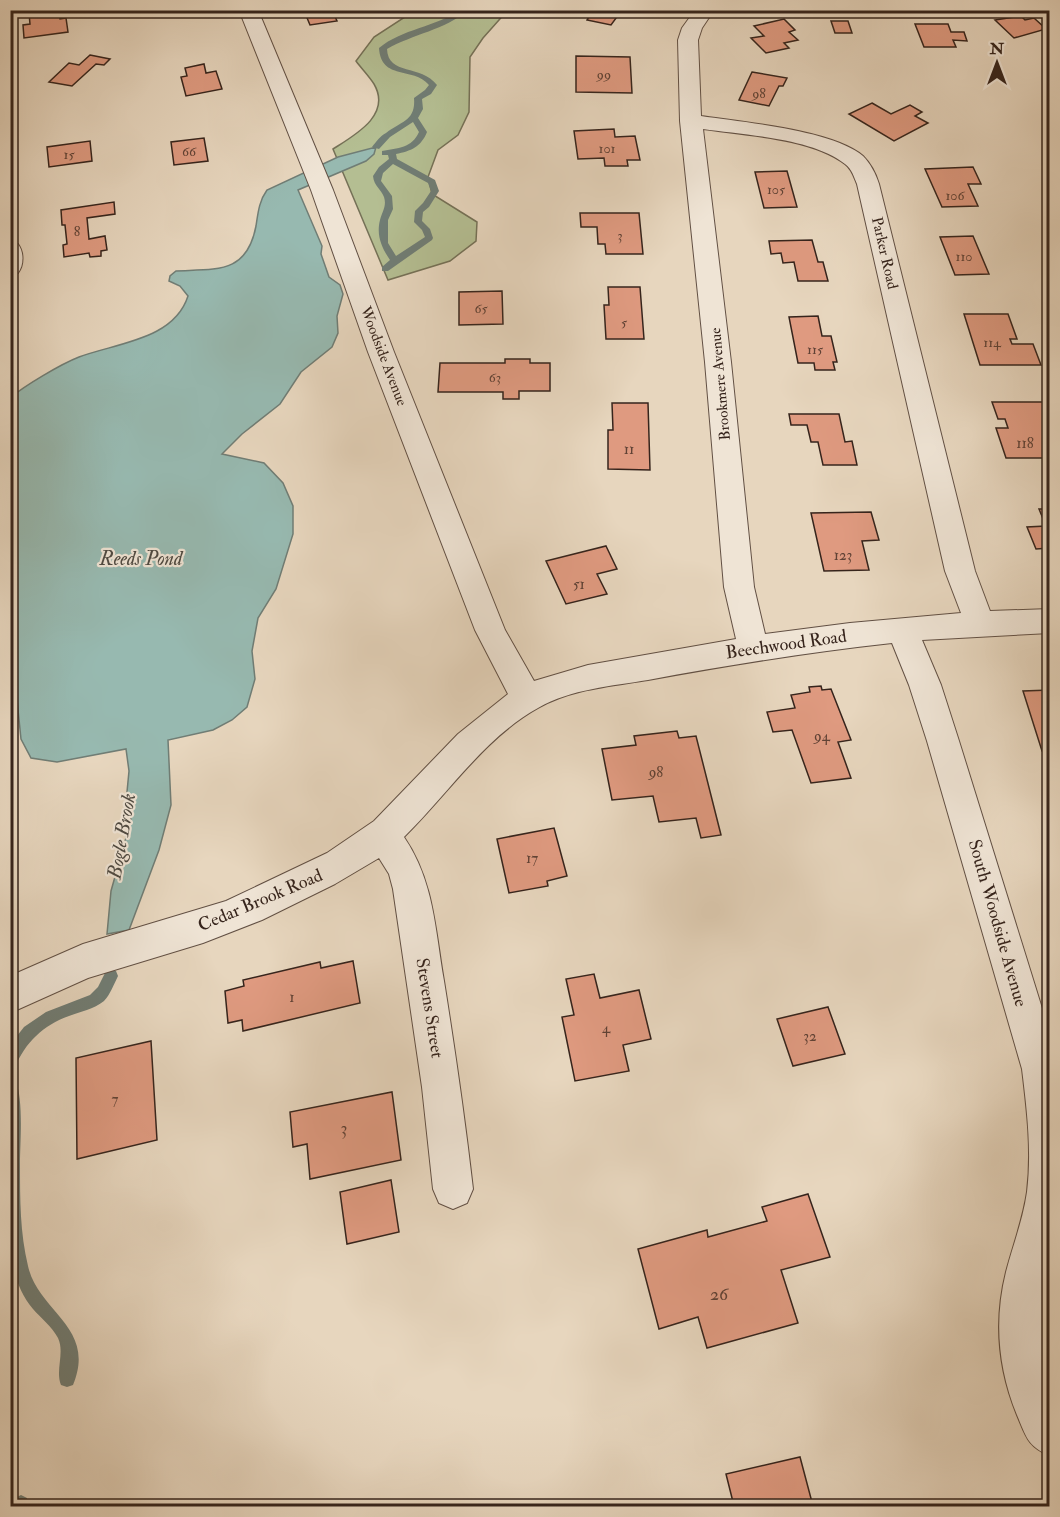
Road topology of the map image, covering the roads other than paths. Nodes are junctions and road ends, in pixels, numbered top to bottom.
1 (248, 10) edge
2 (705, 10) edge
3 (691, 121) junction
4 (10, 249) edge
5 (10, 268) edge
6 (1050, 621) edge
7 (981, 624) junction
8 (902, 630) junction
9 (753, 647) junction
10 (528, 698) junction
11 (383, 835) junction
12 (10, 995) edge
13 (1045, 1069) edge
14 (453, 1189) dead end
15 (1050, 1433) edge

1 - 10 street, Woodside Avenue
2 - 3 street
3 - 7 street, Parker Road
3 - 9 street, Brookmere Avenue
4 - 5 street
6 - 7 street, Beechwood Road
7 - 8 street, Beechwood Road
8 - 9 street, Beechwood Road
8 - 13 street, South Woodside Avenue
9 - 10 street, Beechwood Road
10 - 11 street, Cedar Brook Road
11 - 12 street, Cedar Brook Road
11 - 14 street, Stevens Street
13 - 15 street, South Woodside Avenue

